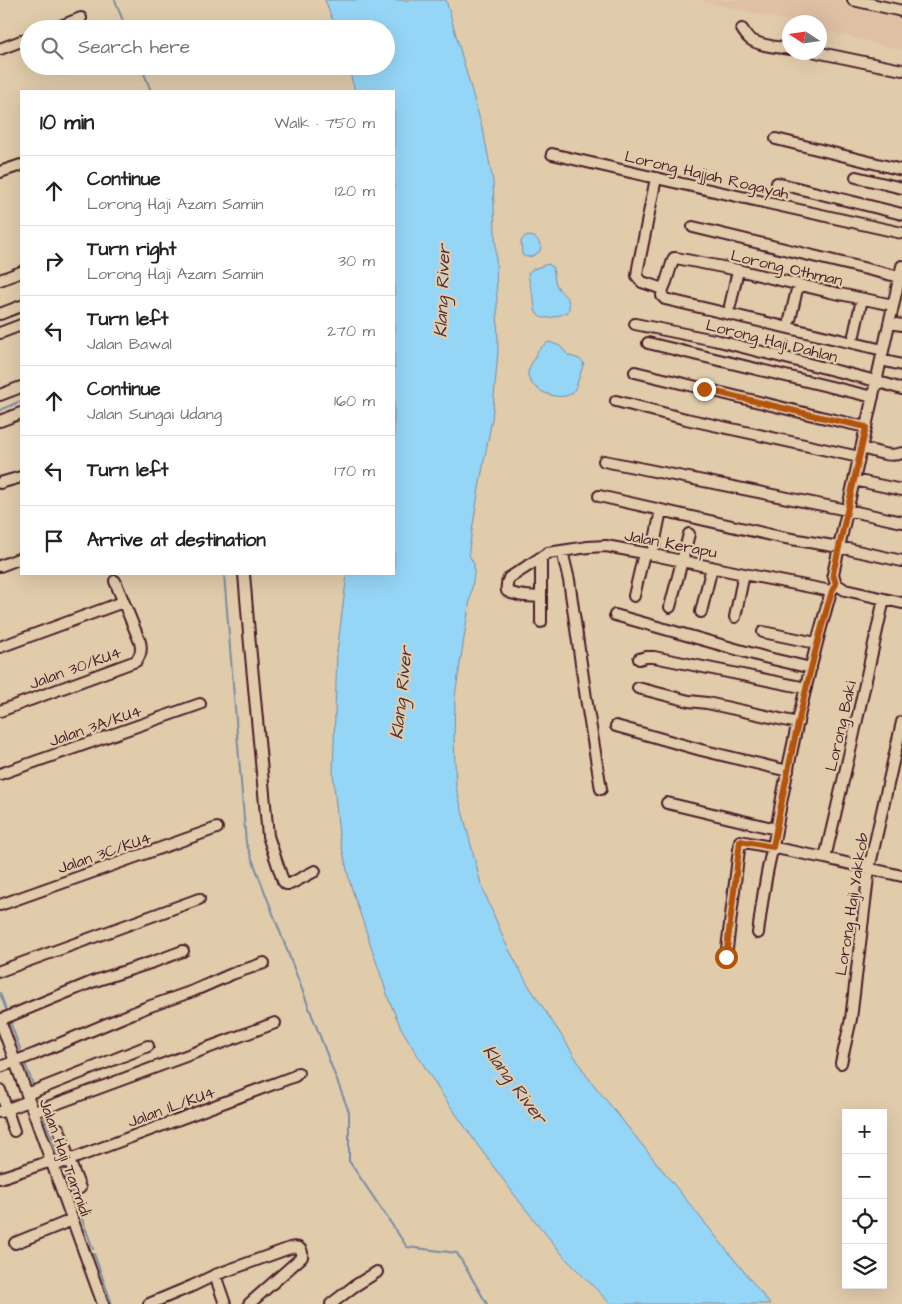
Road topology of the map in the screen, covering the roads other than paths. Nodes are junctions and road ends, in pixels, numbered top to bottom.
1 (853, 0) edge
2 (902, 11) edge
3 (81, 18) dead end
4 (76, 20) edge
5 (742, 29) dead end
6 (20, 42) edge
7 (782, 47) edge
8 (0, 50) edge
9 (827, 54) edge
10 (902, 70) edge
11 (776, 139) dead end
12 (552, 154) dead end
13 (20, 165) edge
14 (902, 170) edge
15 (0, 172) edge
16 (856, 177) dead end
17 (656, 178) junction
18 (778, 182) dead end
19 (902, 188) edge
20 (902, 214) edge
21 (693, 227) dead end
22 (902, 233) edge
23 (902, 266) edge
24 (738, 270) junction
25 (20, 272) edge
26 (900, 277) junction
27 (0, 280) edge
28 (798, 285) junction
29 (663, 289) junction
30 (900, 289) edge
31 (862, 299) junction
32 (893, 305) junction
33 (20, 306) edge
34 (730, 306) dead end
35 (0, 314) edge
36 (790, 320) dead end
37 (889, 323) junction
38 (635, 324) dead end
39 (20, 326) edge
40 (902, 326) edge
41 (0, 333) edge
42 (854, 335) dead end
43 (648, 344) dead end
44 (882, 355) junction
45 (902, 365) edge
46 (635, 372) dead end
47 (876, 381) junction
48 (20, 387) edge
49 (902, 389) edge
50 (0, 395) edge
51 (873, 397) junction
52 (616, 402) dead end
53 (20, 413) edge
54 (0, 421) edge
55 (866, 427) junction
56 (860, 453) junction
57 (902, 453) edge
58 (604, 461) dead end
59 (20, 477) edge
60 (854, 480) junction
61 (0, 484) edge
62 (902, 490) edge
63 (599, 496) dead end
64 (661, 510) junction
65 (847, 510) junction
66 (902, 522) edge
67 (689, 534) dead end
68 (839, 547) junction
69 (566, 550) junction
70 (648, 554) junction
71 (20, 558) edge
72 (541, 558) junction
73 (682, 561) junction
74 (902, 561) edge
75 (0, 566) edge
76 (712, 567) junction
77 (744, 574) junction
78 (244, 575) edge
79 (115, 581) dead end
80 (834, 588) junction
81 (634, 596) dead end
82 (541, 597) junction
83 (884, 599) junction
84 (123, 602) junction
85 (902, 603) edge
86 (670, 607) dead end
87 (701, 612) dead end
88 (615, 615) dead end
89 (735, 617) dead end
90 (541, 622) dead end
91 (763, 632) dead end
92 (816, 644) junction
93 (0, 648) edge
94 (639, 659) dead end
95 (811, 668) junction
96 (638, 688) dead end
97 (806, 688) junction
98 (200, 704) dead end
99 (0, 711) edge
100 (902, 722) edge
101 (798, 723) junction
102 (616, 726) dead end
103 (788, 771) junction
104 (0, 774) edge
105 (601, 789) dead end
106 (667, 803) dead end
107 (217, 828) dead end
108 (776, 829) junction
109 (773, 847) junction
110 (825, 858) junction
111 (869, 869) junction
112 (315, 871) dead end
113 (902, 876) edge
114 (199, 899) dead end
115 (0, 905) edge
116 (758, 933) dead end
117 (183, 951) dead end
118 (726, 957) dead end
119 (264, 963) dead end
120 (0, 971) edge
121 (2, 1020) edge
122 (275, 1023) dead end
123 (148, 1046) dead end
124 (15, 1061) junction
125 (841, 1063) dead end
126 (0, 1067) edge
127 (298, 1073) dead end
128 (0, 1090) edge
129 (28, 1097) junction
130 (4, 1111) edge
131 (34, 1112) junction
132 (60, 1129) dead end
133 (14, 1130) dead end
134 (69, 1160) junction
135 (52, 1163) junction
136 (0, 1178) edge
137 (80, 1188) dead end
138 (72, 1220) junction
139 (15, 1243) dead end
140 (377, 1272) dead end
141 (214, 1275) junction
142 (103, 1304) edge
143 (149, 1304) edge
144 (225, 1304) edge
145 (249, 1304) edge
146 (332, 1304) edge

1 - 2 street
3 - 4 street
5 - 7 street
6 - 8 street
9 - 10 street
11 - 14 street
12 - 17 street, Lorong Hajjah Rogayah
13 - 15 street
16 - 19 street
17 - 22 street, Lorong Hajjah Rogayah
17 - 29 street
18 - 20 street
21 - 26 street, Lorong Othman
23 - 26 street
24 - 28 street, Lorong Othman
24 - 29 street, Lorong Othman
24 - 34 street
25 - 27 street
26 - 30 street
28 - 31 street, Lorong Othman
28 - 36 street
29 - 44 street
30 - 32 street
31 - 32 street, Lorong Othman
31 - 42 street
32 - 37 street
33 - 35 street
37 - 40 street
37 - 44 street
38 - 47 street, Lorong Haji Dahlan
39 - 41 street
43 - 51 street
44 - 45 street
44 - 47 street
46 - 55 street
47 - 49 street, Lorong Haji Dahlan
47 - 51 street
48 - 50 street
51 - 55 street
52 - 56 street
53 - 54 street
55 - 56 street
56 - 57 street
56 - 60 street
58 - 65 street
59 - 61 street
60 - 62 street
60 - 65 street
63 - 64 street
64 - 68 street
64 - 70 street
65 - 66 street
65 - 68 street
67 - 73 street
68 - 74 street
68 - 80 street
69 - 70 street, Jalan Kerapu
69 - 72 street, Jalan Kerapu
69 - 105 street
70 - 73 street, Jalan Kerapu
70 - 81 street
71 - 75 street
72 - 82 street
72 - 82 street, Jalan Kerapu
73 - 76 street, Jalan Kerapu
73 - 86 street
76 - 77 street, Jalan Kerapu
76 - 87 street
77 - 80 street, Jalan Kerapu
77 - 89 street
78 - 112 street
79 - 84 street, Jalan 30/KU4
80 - 83 street, Jalan Kerapu
80 - 92 street
82 - 90 street
83 - 85 street, Jalan Kerapu
83 - 110 street, Lorong Baki
84 - 93 street
84 - 99 street, Jalan 30/KU4
88 - 95 street
91 - 92 street
92 - 95 street
94 - 97 street
95 - 97 street
96 - 101 street
97 - 101 street
98 - 104 street, Jalan 3A/KU4
100 - 111 street, Lorong Haji Yakkob
101 - 103 street
102 - 103 street
103 - 108 street
106 - 108 street
107 - 115 street, Jalan 3C/KU4
108 - 109 street
109 - 110 street
109 - 116 street
109 - 118 street
110 - 111 street
111 - 113 street
111 - 125 street, Lorong Haji Yakkob
114 - 120 street
117 - 121 street
119 - 124 street
121 - 124 street, Jalan Haji Tarmidi
122 - 131 street
123 - 129 street
124 - 126 street
124 - 129 street, Jalan Haji Tarmidi
127 - 134 street, Jalan 1L/KU4
128 - 130 street
129 - 130 street
129 - 131 street, Jalan Haji Tarmidi
130 - 133 street
131 - 135 street, Jalan Haji Tarmidi
132 - 134 street
134 - 135 street, Jalan 1L/KU4
134 - 137 street
135 - 136 street, Jalan 1L/KU4
135 - 138 street, Jalan Haji Tarmidi
138 - 139 street
138 - 142 street, Jalan Haji Tarmidi
140 - 146 street
141 - 143 street
141 - 144 street
141 - 145 street

